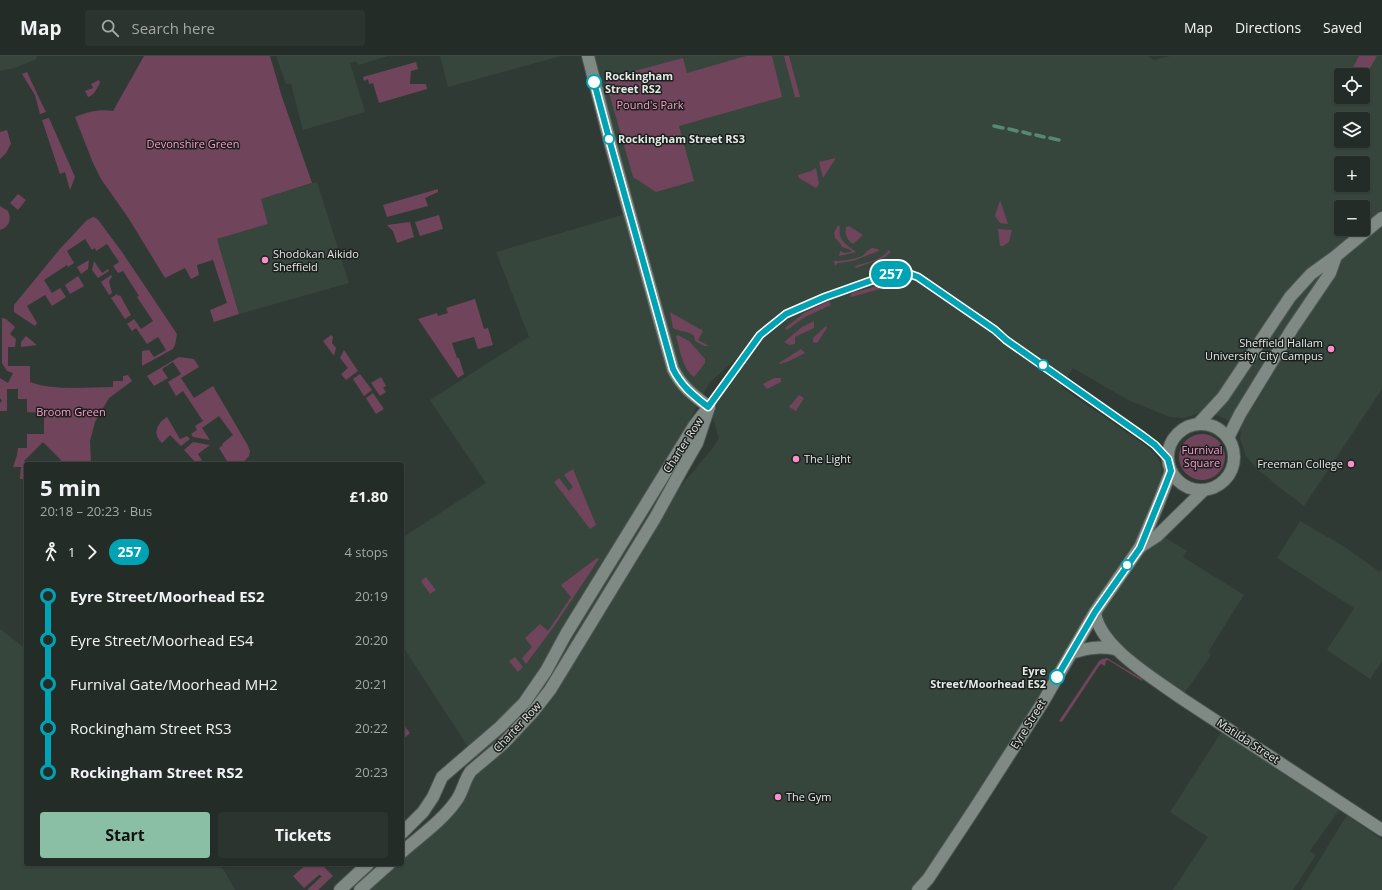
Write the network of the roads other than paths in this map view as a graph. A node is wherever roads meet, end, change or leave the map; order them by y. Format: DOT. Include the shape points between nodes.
graph roads {
  1 [pos="588,56"];
  2 [pos="1382,218"];
  3 [pos="1336,256"];
  4 [pos="708,407"];
  5 [pos="1199,423"];
  6 [pos="1228,438"];
  7 [pos="1171,471"];
  8 [pos="1204,490"];
  9 [pos="1140,548"];
  10 [pos="1095,612"];
  11 [pos="1116,649"];
  12 [pos="1071,653"];
  13 [pos="1382,830"];
  14 [pos="404,831"];
  15 [pos="404,850"];
  16 [pos="366,866"];
  17 [pos="387,866"];
  18 [pos="926,885"];
  19 [pos="340,890"];
  20 [pos="360,890"];
  21 [pos="918,890"];
  1 -- 4 [label="street" via="673,369 681,384"];
  2 -- 3 [label="street"];
  3 -- 5 [label="street" via="1311,274 1290,297 1223,397"];
  3 -- 6 [label="street" via="1330,274 1292,328"];
  4 -- 14 [label="street, Charter Row" via="524,703 495,732 442,777 423,812"];
  4 -- 15 [label="street, Charter Row" via="697,443 686,463 550,690 503,744 471,771 460,795 448,811"];
  5 -- 6 [label="street" via="1213,426"];
  5 -- 7 [label="street" via="1184,427 1176,436 1169,449"];
  6 -- 8 [label="street" via="1234,460 1230,474 1215,488"];
  7 -- 8 [label="street" via="1176,479 1187,487"];
  7 -- 9 [label="street, Eyre Street"];
  8 -- 9 [label="street, Eyre Street" via="1157,536"];
  9 -- 10 [label="street, Eyre Street"];
  10 -- 11 [label="street, Matilda Street" via="1102,633"];
  10 -- 12 [label="street, Eyre Street"];
  11 -- 12 [label="street" via="1093,647"];
  11 -- 13 [label="street, Matilda Street" via="1181,698"];
  12 -- 18 [label="street, Eyre Street" via="1028,726"];
  16 -- 19 [label="street"];
  17 -- 20 [label="street"];
  18 -- 21 [label="street, Eyre Street"];
}
